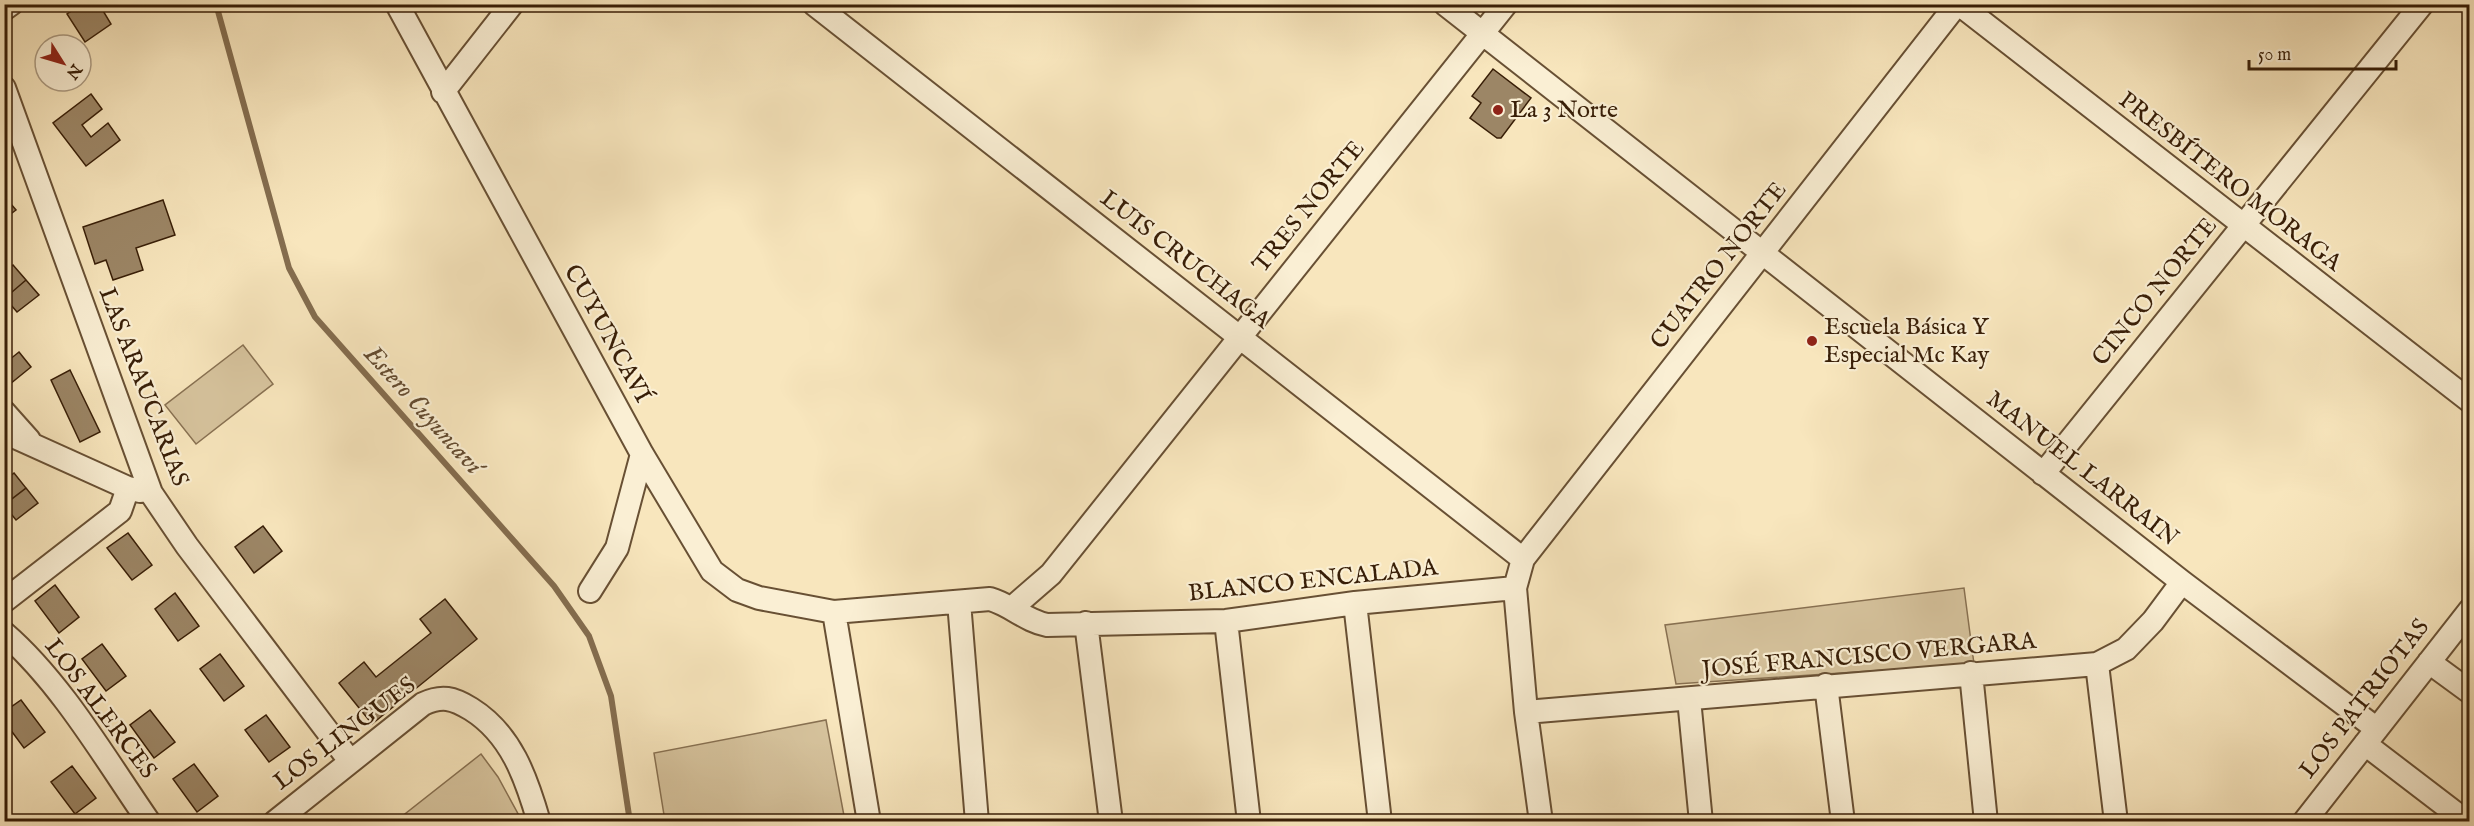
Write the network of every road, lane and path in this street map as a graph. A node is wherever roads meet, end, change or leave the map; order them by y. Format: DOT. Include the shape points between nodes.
graph roads {
  1 [pos="11,4"];
  2 [pos="397,4"];
  3 [pos="512,4"];
  4 [pos="814,4"];
  5 [pos="1445,4"];
  6 [pos="1506,4"];
  7 [pos="1958,4"];
  8 [pos="2422,4"];
  9 [pos="4,9"];
  10 [pos="1482,34"];
  11 [pos="4,88"];
  12 [pos="443,92"];
  13 [pos="2243,226"];
  14 [pos="1762,255"];
  15 [pos="1240,337"];
  16 [pos="2469,402"];
  17 [pos="4,412"];
  18 [pos="4,432"];
  19 [pos="32,443"];
  20 [pos="642,454"];
  21 [pos="2043,474"];
  22 [pos="128,488"];
  23 [pos="151,494"];
  24 [pos="1523,559"];
  25 [pos="2182,582"];
  26 [pos="1515,588"];
  27 [pos="590,591"];
  28 [pos="4,602"];
  29 [pos="959,602"];
  30 [pos="1355,603"];
  31 [pos="1013,607"];
  32 [pos="2469,610"];
  33 [pos="834,612"];
  34 [pos="1226,621"];
  35 [pos="1086,623"];
  36 [pos="4,633"];
  37 [pos="2429,662"];
  38 [pos="2097,664"];
  39 [pos="1971,673"];
  40 [pos="1826,685"];
  41 [pos="2469,692"];
  42 [pos="1689,699"];
  43 [pos="1526,712"];
  44 [pos="2371,736"];
  45 [pos="350,761"];
  46 [pos="149,822"];
  47 [pos="276,822"];
  48 [pos="539,822"];
  49 [pos="869,822"];
  50 [pos="977,822"];
  51 [pos="1111,822"];
  52 [pos="1249,822"];
  53 [pos="1380,822"];
  54 [pos="1541,822"];
  55 [pos="1701,822"];
  56 [pos="1843,822"];
  57 [pos="1986,822"];
  58 [pos="2116,822"];
  59 [pos="2304,822"];
  60 [pos="2467,822"];
  1 -- 9 [label="street"];
  2 -- 12 [label="street, CUYUNCAVÍ"];
  3 -- 12 [label="street"];
  4 -- 15 [label="street, LUIS CRUCHAGA"];
  5 -- 10 [label="street, MANUEL LARRAIN"];
  6 -- 10 [label="street, TRES NORTE"];
  7 -- 13 [label="street, PRESBÍTERO MORAGA"];
  7 -- 14 [label="street, CUATRO NORTE"];
  8 -- 13 [label="street, CINCO NORTE"];
  10 -- 14 [label="street, MANUEL LARRAIN"];
  10 -- 15 [label="street, TRES NORTE"];
  11 -- 23 [label="street, LAS ARAUCARIAS"];
  12 -- 20 [label="street, CUYUNCAVÍ"];
  13 -- 16 [label="street, PRESBÍTERO MORAGA"];
  13 -- 21 [label="street, CINCO NORTE"];
  14 -- 21 [label="street, MANUEL LARRAIN"];
  14 -- 24 [label="street, CUATRO NORTE"];
  15 -- 24 [label="street, LUIS CRUCHAGA"];
  15 -- 31 [label="street, TRES NORTE" via="1051,574"];
  17 -- 19 [label="street"];
  18 -- 19 [label="street"];
  19 -- 22 [label="street"];
  20 -- 27 [label="street" via="617,548"];
  20 -- 33 [label="street, CUYUNCAVÍ" via="712,571 723,581 759,598"];
  21 -- 25 [label="street, MANUEL LARRAIN"];
  22 -- 23 [label="street"];
  22 -- 28 [label="street" via="120,511"];
  23 -- 45 [label="street, LAS ARAUCARIAS"];
  24 -- 26 [label="street"];
  25 -- 38 [label="street, JOSÉ FRANCISCO VERGARA" via="2126,649"];
  25 -- 44 [label="street, MANUEL LARRAIN"];
  26 -- 30 [label="street, BLANCO ENCALADA"];
  26 -- 43 [label="street"];
  29 -- 31 [label="street, CUYUNCAVÍ" via="990,599"];
  29 -- 33 [label="street, CUYUNCAVÍ"];
  29 -- 50 [label="street"];
  30 -- 34 [label="street, BLANCO ENCALADA"];
  30 -- 53 [label="street"];
  31 -- 35 [label="street, BLANCO ENCALADA" via="1047,626"];
  32 -- 37 [label="street, LOS PATRIOTAS"];
  33 -- 49 [label="street"];
  34 -- 35 [label="street, BLANCO ENCALADA"];
  34 -- 52 [label="street"];
  35 -- 51 [label="street"];
  36 -- 46 [label="street, LOS ALERCES" via="55,688"];
  37 -- 41 [label="street"];
  37 -- 44 [label="street, LOS PATRIOTAS"];
  38 -- 39 [label="street, JOSÉ FRANCISCO VERGARA"];
  38 -- 58 [label="street"];
  39 -- 40 [label="street, JOSÉ FRANCISCO VERGARA"];
  39 -- 57 [label="street"];
  40 -- 42 [label="street, JOSÉ FRANCISCO VERGARA"];
  40 -- 56 [label="street"];
  42 -- 43 [label="street, JOSÉ FRANCISCO VERGARA"];
  42 -- 55 [label="street"];
  43 -- 54 [label="street"];
  44 -- 59 [label="street, LOS PATRIOTAS"];
  44 -- 60 [label="street, MANUEL LARRAIN"];
  45 -- 47 [label="street, LOS LINGUES"];
  45 -- 48 [label="street, LOS LINGUES" via="423,704 437,697 450,698 484,717 508,743 528,783"];
}
